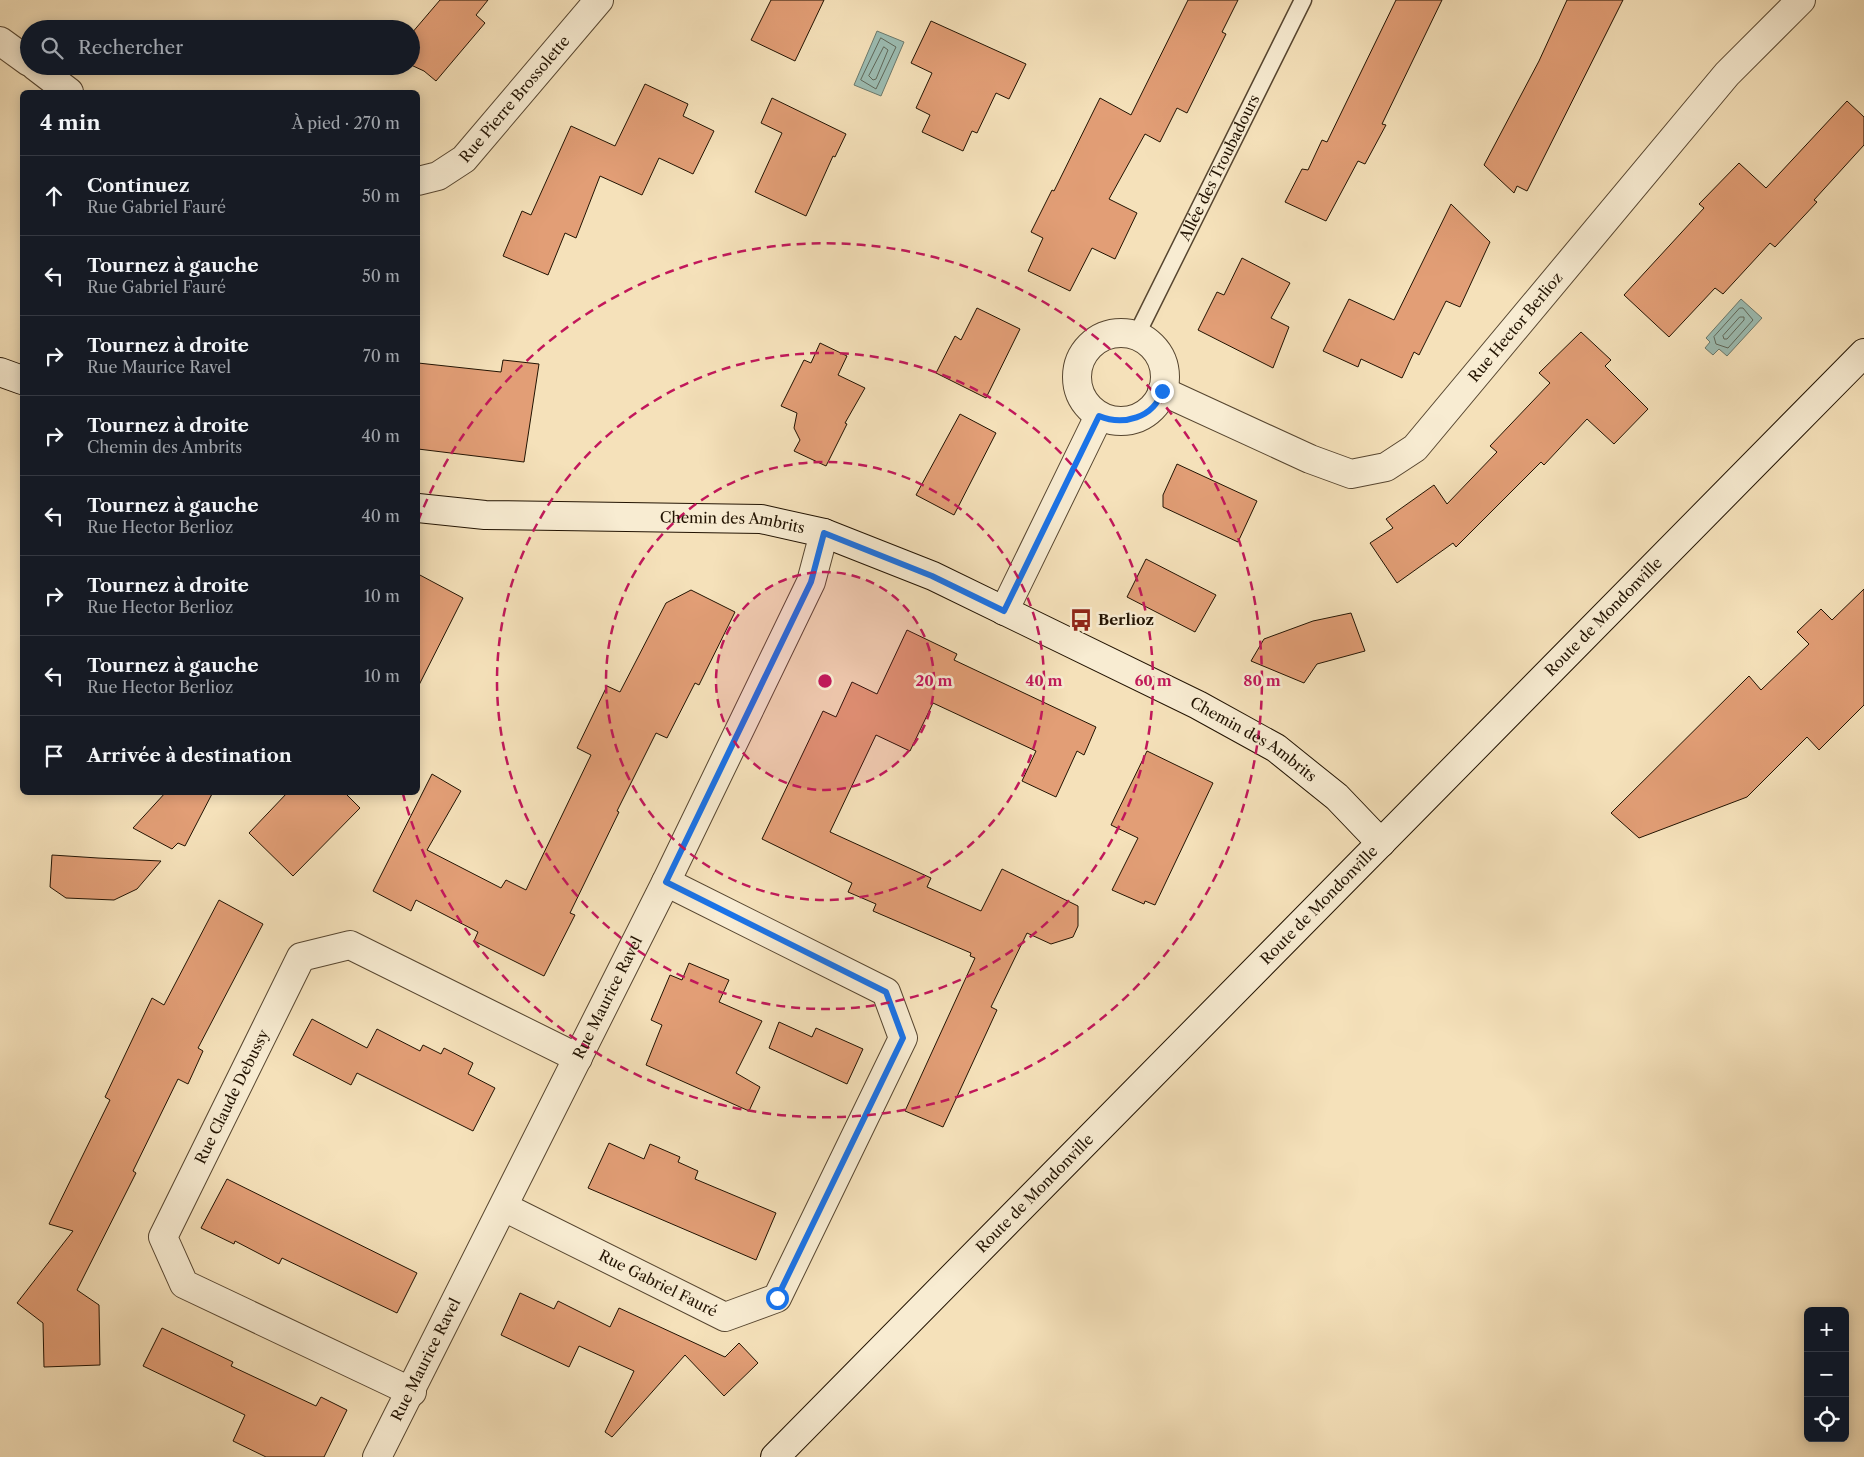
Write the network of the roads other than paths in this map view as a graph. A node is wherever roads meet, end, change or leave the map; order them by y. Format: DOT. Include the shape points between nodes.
graph roads {
  1 [pos="599,0"];
  2 [pos="1303,0"];
  3 [pos="1801,0"];
  4 [pos="0,41"];
  5 [pos="20,55"];
  6 [pos="47,75"];
  7 [pos="67,90"];
  8 [pos="420,180"];
  9 [pos="1136,336"];
  10 [pos="1864,353"];
  11 [pos="0,372"];
  12 [pos="20,379"];
  13 [pos="1162,391"];
  14 [pos="1099,416"];
  15 [pos="420,508"];
  16 [pos="824,533"];
  17 [pos="1004,611"];
  18 [pos="1381,843"];
  19 [pos="666,882"];
  20 [pos="578,1058"];
  21 [pos="504,1207"];
  22 [pos="412,1392"];
  23 [pos="377,1457"];
  24 [pos="775,1457"];
  1 -- 8 [label="street, Rue Pierre Brossolette" via="464,160 438,176"];
  2 -- 9 [label="lane, Allée des Troubadours"];
  3 -- 13 [label="street, Rue Hector Berlioz" via="1727,74 1415,448 1386,467 1351,474"];
  4 -- 5 [label="street"];
  6 -- 7 [label="street"];
  9 -- 13 [label="street" via="1158,352 1164,367"];
  9 -- 14 [label="street" via="1118,332 1103,336 1090,344 1081,357 1076,372 1077,387 1083,401"];
  10 -- 18 [label="street, Route de Mondonville"];
  11 -- 12 [label="street"];
  13 -- 14 [label="street" via="1151,409 1138,418 1123,421"];
  14 -- 17 [label="street"];
  15 -- 16 [label="street, Chemin des Ambrits" via="485,514 761,519"];
  16 -- 17 [label="street, Chemin des Ambrits" via="924,573"];
  16 -- 19 [label="street, Rue Maurice Ravel" via="811,582"];
  17 -- 18 [label="street, Chemin des Ambrits" via="1198,705 1276,748 1337,797"];
  18 -- 24 [label="street, Route de Mondonville"];
  19 -- 20 [label="street, Rue Maurice Ravel"];
  19 -- 21 [label="street, Rue Gabriel Fauré" via="886,992 903,1038 777,1298 725,1317"];
  20 -- 21 [label="street, Rue Maurice Ravel"];
  20 -- 22 [label="street, Rue Claude Debussy" via="350,945 301,957 163,1236 184,1284"];
  21 -- 22 [label="street, Rue Maurice Ravel"];
  22 -- 23 [label="street, Rue Maurice Ravel"];
}
